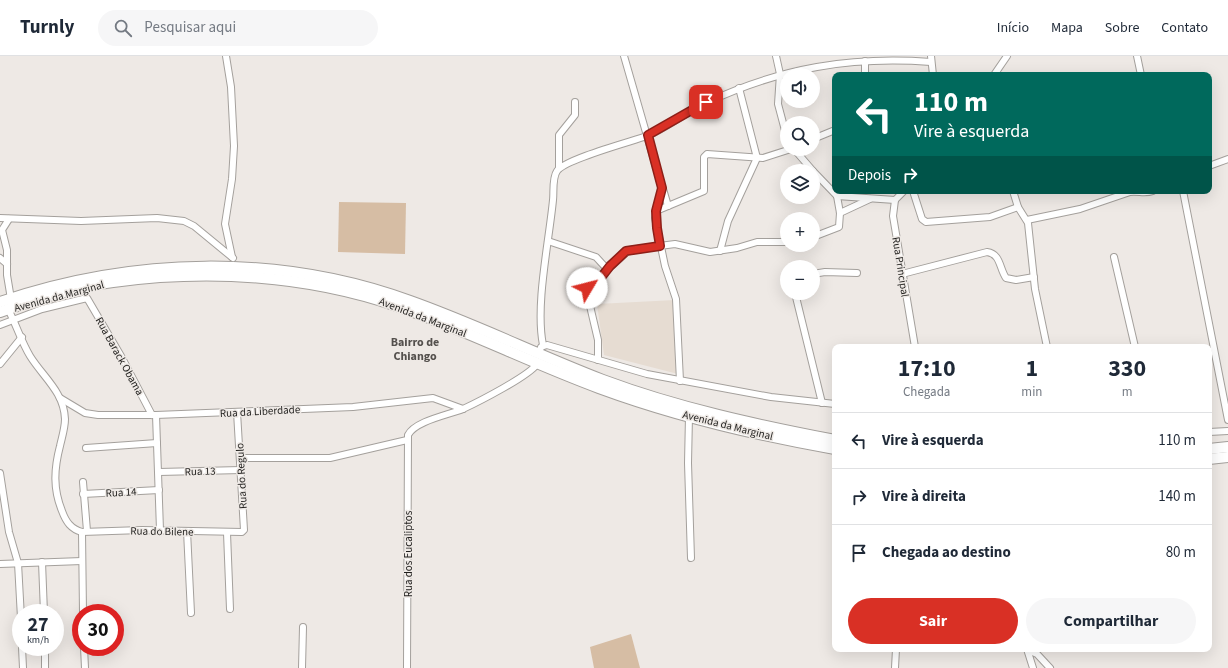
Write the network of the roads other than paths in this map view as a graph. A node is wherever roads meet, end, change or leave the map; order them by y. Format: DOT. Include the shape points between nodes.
graph roads {
  1 [pos="226,56"];
  2 [pos="624,56"];
  3 [pos="776,56"];
  4 [pos="1007,56"];
  5 [pos="1137,56"];
  6 [pos="931,59"];
  7 [pos="865,61"];
  8 [pos="808,68"];
  9 [pos="865,72"];
  10 [pos="933,72"];
  11 [pos="996,72"];
  12 [pos="1140,72"];
  13 [pos="780,74"];
  14 [pos="739,88"];
  15 [pos="575,102"];
  16 [pos="781,116"];
  17 [pos="832,131"];
  18 [pos="648,135"];
  19 [pos="820,136"];
  20 [pos="780,152"];
  21 [pos="800,156"];
  22 [pos="756,158"];
  23 [pos="1228,159"];
  24 [pos="807,164"];
  25 [pos="1212,165"];
  26 [pos="559,168"];
  27 [pos="820,178"];
  28 [pos="662,188"];
  29 [pos="832,191"];
  30 [pos="901,194"];
  31 [pos="914,194"];
  32 [pos="1014,194"];
  33 [pos="1124,194"];
  34 [pos="1184,194"];
  35 [pos="837,196"];
  36 [pos="872,198"];
  37 [pos="894,200"];
  38 [pos="668,206"];
  39 [pos="1018,207"];
  40 [pos="656,211"];
  41 [pos="840,213"];
  42 [pos="0,218"];
  43 [pos="9,219"];
  44 [pos="1027,220"];
  45 [pos="820,235"];
  46 [pos="548,241"];
  47 [pos="780,242"];
  48 [pos="660,246"];
  49 [pos="720,251"];
  50 [pos="1114,257"];
  51 [pos="0,258"];
  52 [pos="234,262"];
  53 [pos="6,264"];
  54 [pos="607,269"];
  55 [pos="820,273"];
  56 [pos="857,273"];
  57 [pos="902,274"];
  58 [pos="1034,277"];
  59 [pos="11,298"];
  60 [pos="797,300"];
  61 [pos="0,302"];
  62 [pos="4,311"];
  63 [pos="13,319"];
  64 [pos="0,325"];
  65 [pos="22,337"];
  66 [pos="914,344"];
  67 [pos="1046,344"];
  68 [pos="1134,344"];
  69 [pos="543,345"];
  70 [pos="538,359"];
  71 [pos="598,360"];
  72 [pos="0,364"];
  73 [pos="680,381"];
  74 [pos="60,398"];
  75 [pos="822,403"];
  76 [pos="832,404"];
  77 [pos="463,409"];
  78 [pos="237,412"];
  79 [pos="154,415"];
  80 [pos="689,416"];
  81 [pos="1228,420"];
  82 [pos="1225,431"];
  83 [pos="1212,432"];
  84 [pos="832,439"];
  85 [pos="407,440"];
  86 [pos="157,443"];
  87 [pos="1228,447"];
  88 [pos="86,448"];
  89 [pos="832,448"];
  90 [pos="1212,450"];
  91 [pos="1228,457"];
  92 [pos="240,458"];
  93 [pos="1212,459"];
  94 [pos="241,470"];
  95 [pos="159,472"];
  96 [pos="0,473"];
  97 [pos="83,482"];
  98 [pos="160,490"];
  99 [pos="83,494"];
  100 [pos="160,530"];
  101 [pos="188,531"];
  102 [pos="84,532"];
  103 [pos="242,532"];
  104 [pos="227,533"];
  105 [pos="691,558"];
  106 [pos="82,561"];
  107 [pos="42,562"];
  108 [pos="18,563"];
  109 [pos="0,564"];
  110 [pos="20,604"];
  111 [pos="44,604"];
  112 [pos="83,604"];
  113 [pos="230,609"];
  114 [pos="191,613"];
  115 [pos="303,627"];
  116 [pos="896,652"];
  117 [pos="1028,652"];
  118 [pos="1032,652"];
  119 [pos="22,656"];
  120 [pos="45,656"];
  121 [pos="84,656"];
  122 [pos="23,668"];
  123 [pos="45,668"];
  124 [pos="85,668"];
  125 [pos="302,668"];
  126 [pos="407,668"];
  127 [pos="895,668"];
  128 [pos="1033,668"];
  129 [pos="1050,668"];
  1 -- 52 [label="street" via="231,87 234,146 225,224"];
  2 -- 18 [label="street"];
  3 -- 13 [label="street"];
  4 -- 11 [label="street"];
  5 -- 12 [label="street"];
  6 -- 7 [label="street"];
  6 -- 10 [label="street"];
  7 -- 8 [label="street"];
  7 -- 9 [label="street"];
  13 -- 14 [label="street"];
  13 -- 16 [label="street" via="778,104"];
  14 -- 18 [label="street" via="706,102"];
  14 -- 22 [label="street"];
  15 -- 26 [label="street" via="575,115 559,134"];
  17 -- 19 [label="street"];
  18 -- 26 [label="street"];
  18 -- 28 [label="street"];
  20 -- 22 [label="street"];
  21 -- 24 [label="street"];
  22 -- 38 [label="street" via="707,154 704,157 704,191"];
  22 -- 49 [label="street" via="728,221"];
  23 -- 25 [label="street"];
  26 -- 46 [label="street" via="555,175"];
  27 -- 29 [label="street"];
  28 -- 38 [label="street"];
  28 -- 40 [label="street"];
  30 -- 37 [label="street"];
  31 -- 39 [label="street" via="922,219 926,222 990,217"];
  32 -- 39 [label="street"];
  33 -- 44 [label="street" via="1080,209"];
  34 -- 81 [label="street"];
  35 -- 36 [label="street"];
  35 -- 41 [label="street"];
  36 -- 37 [label="street"];
  36 -- 41 [label="street"];
  37 -- 57 [label="street, Rua Principal" via="892,216"];
  38 -- 40 [label="street"];
  39 -- 44 [label="street"];
  40 -- 48 [label="street"];
  41 -- 45 [label="street" via="840,224 837,229"];
  42 -- 43 [label="street"];
  43 -- 52 [label="street" via="81,221 157,218 184,221 194,226"];
  43 -- 53 [label="street" via="2,230 7,250"];
  44 -- 58 [label="street"];
  46 -- 54 [label="street" via="596,257"];
  46 -- 69 [label="street" via="540,326"];
  47 -- 49 [label="street" via="757,242"];
  48 -- 49 [label="street" via="674,244 710,252"];
  48 -- 54 [label="street" via="629,250"];
  48 -- 73 [label="street" via="676,299"];
  50 -- 68 [label="street"];
  51 -- 53 [label="street"];
  52 -- 59 [label="main road, Avenida da Marginal" via="119,272"];
  52 -- 70 [label="main road, Avenida da Marginal" via="346,282 409,300"];
  53 -- 59 [label="street"];
  54 -- 71 [label="street" via="586,289 598,340"];
  55 -- 56 [label="street"];
  57 -- 58 [label="street" via="987,252 998,258 1006,278 1016,280"];
  57 -- 66 [label="street, Rua Principal"];
  58 -- 67 [label="street"];
  59 -- 61 [label="main road, Avenida da Marginal"];
  60 -- 75 [label="street"];
  62 -- 63 [label="street"];
  62 -- 70 [label="main road, Avenida da Marginal" via="68,291 112,282 177,276 266,278 334,288 372,298"];
  63 -- 64 [label="street"];
  63 -- 65 [label="street"];
  63 -- 79 [label="street, Rua Barack Obama" via="86,298"];
  65 -- 72 [label="street"];
  65 -- 74 [label="street" via="30,356 54,386"];
  69 -- 70 [label="street"];
  69 -- 71 [label="street"];
  70 -- 77 [label="street" via="527,374"];
  70 -- 80 [label="main road, Avenida da Marginal" via="602,389"];
  70 -- 84 [label="main road, Avenida da Marginal" via="709,412"];
  71 -- 73 [label="street"];
  73 -- 75 [label="street"];
  74 -- 79 [label="street, Rua da Liberdade" via="90,414"];
  74 -- 102 [label="street" via="65,421 55,474 56,494 68,524 75,530"];
  75 -- 76 [label="street"];
  77 -- 78 [label="street, Rua da Liberdade" via="434,398 353,407"];
  77 -- 85 [label="street" via="410,429"];
  78 -- 79 [label="street, Rua da Liberdade"];
  78 -- 92 [label="street, Rua do Regulo"];
  79 -- 86 [label="street, Rua Barack Obama"];
  80 -- 89 [label="main road, Avenida da Marginal"];
  80 -- 105 [label="street"];
  81 -- 82 [label="street"];
  82 -- 83 [label="street"];
  85 -- 92 [label="street" via="330,458"];
  85 -- 126 [label="street, Rua dos Eucaliptos"];
  86 -- 88 [label="street"];
  86 -- 95 [label="street, Rua Barack Obama"];
  87 -- 90 [label="main road"];
  91 -- 93 [label="main road"];
  92 -- 94 [label="street, Rua do Regulo"];
  94 -- 95 [label="street, Rua 13"];
  94 -- 103 [label="street, Rua do Regulo" via="244,530"];
  95 -- 98 [label="street, Rua Barack Obama"];
  96 -- 108 [label="street" via="9,532"];
  97 -- 99 [label="street"];
  98 -- 99 [label="street, Rua 14"];
  98 -- 100 [label="street, Rua Barack Obama"];
  99 -- 102 [label="street"];
  100 -- 101 [label="street, Rua do Bilene"];
  100 -- 102 [label="street, Rua do Bilene"];
  101 -- 104 [label="street, Rua do Bilene"];
  101 -- 114 [label="street"];
  102 -- 106 [label="street"];
  103 -- 104 [label="street, Rua do Bilene"];
  104 -- 113 [label="street"];
  106 -- 107 [label="street"];
  106 -- 112 [label="street"];
  107 -- 108 [label="street"];
  107 -- 111 [label="street"];
  108 -- 109 [label="street"];
  108 -- 110 [label="street"];
  115 -- 125 [label="street"];
  116 -- 127 [label="street"];
  117 -- 128 [label="street"];
  118 -- 129 [label="street"];
  119 -- 122 [label="street"];
  120 -- 123 [label="street"];
  121 -- 124 [label="street"];
}
